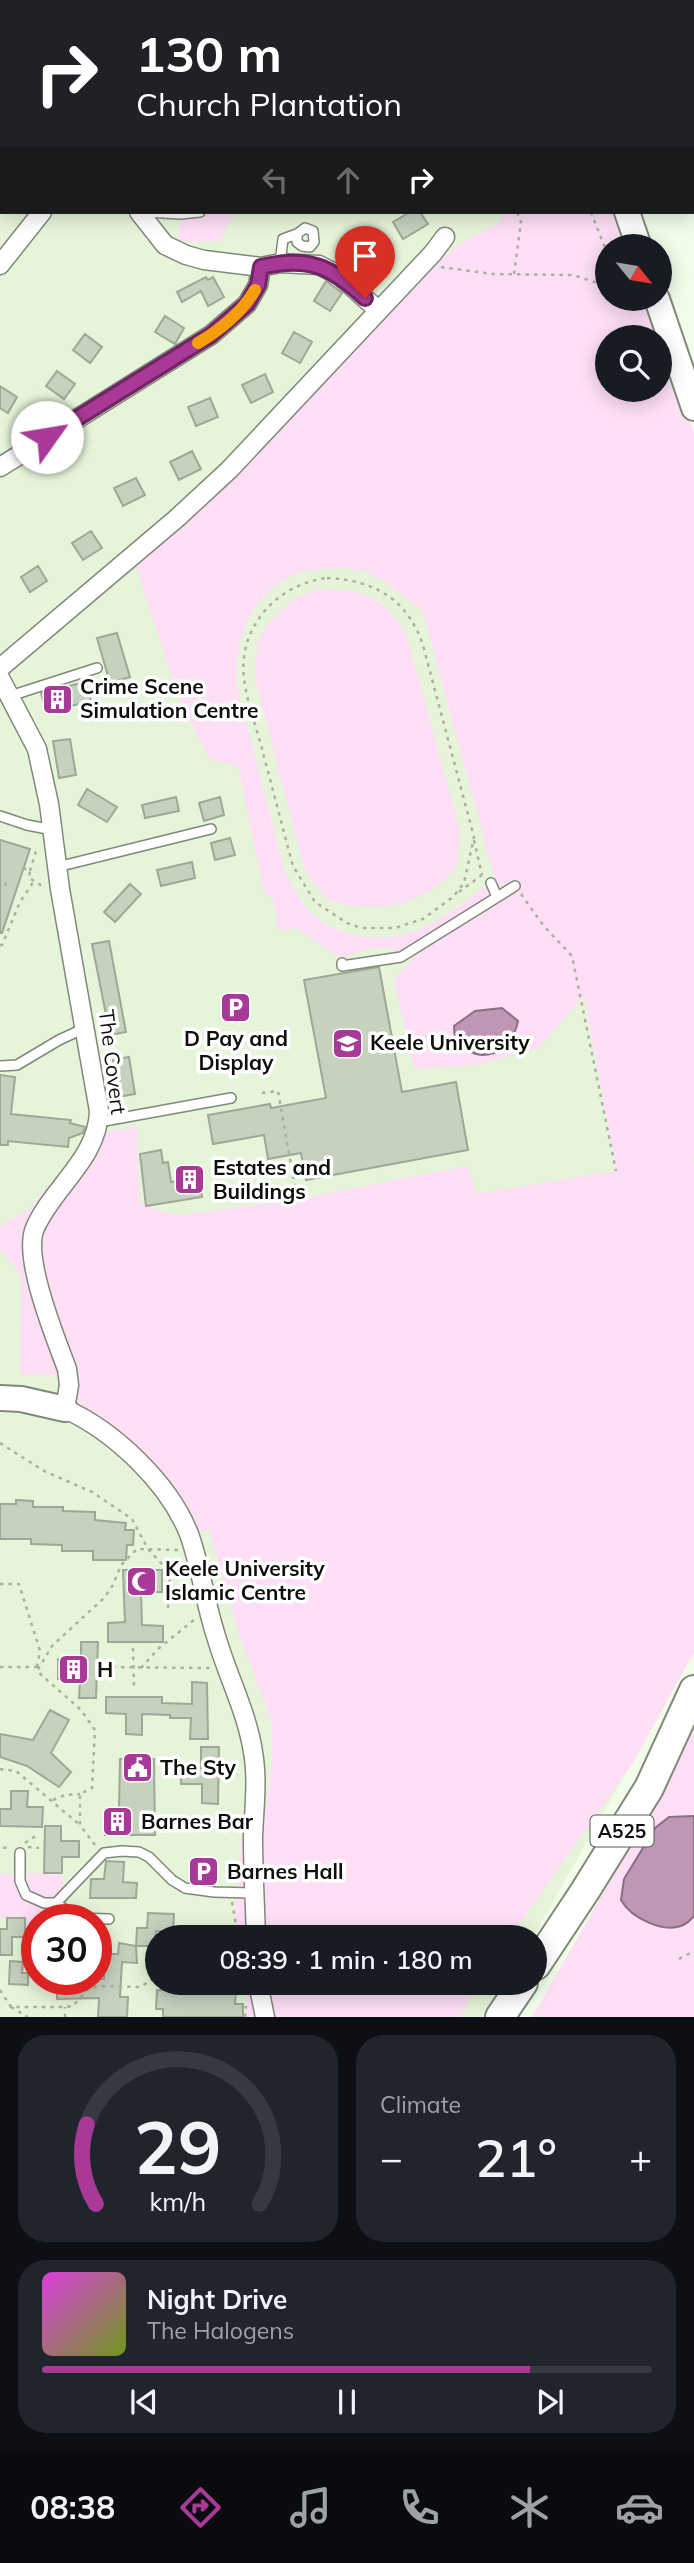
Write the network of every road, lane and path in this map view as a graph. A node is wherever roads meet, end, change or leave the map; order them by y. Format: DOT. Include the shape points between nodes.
graph roads {
  1 [pos="40,214"];
  2 [pos="143,214"];
  3 [pos="518,214"];
  4 [pos="592,214"];
  5 [pos="628,214"];
  6 [pos="297,234"];
  7 [pos="600,234"];
  8 [pos="635,234"];
  9 [pos="444,237"];
  10 [pos="280,263"];
  11 [pos="0,265"];
  12 [pos="421,265"];
  13 [pos="261,267"];
  14 [pos="514,275"];
  15 [pos="595,282"];
  16 [pos="378,310"];
  17 [pos="661,312"];
  18 [pos="694,408"];
  19 [pos="0,467"];
  20 [pos="0,668"];
  21 [pos="97,668"];
  22 [pos="0,678"];
  23 [pos="10,696"];
  24 [pos="0,816"];
  25 [pos="211,829"];
  26 [pos="46,835"];
  27 [pos="474,837"];
  28 [pos="57,867"];
  29 [pos="23,868"];
  30 [pos="30,871"];
  31 [pos="7,879"];
  32 [pos="34,881"];
  33 [pos="491,883"];
  34 [pos="5,886"];
  35 [pos="515,886"];
  36 [pos="46,890"];
  37 [pos="456,894"];
  38 [pos="497,897"];
  39 [pos="0,945"];
  40 [pos="342,962"];
  41 [pos="86,1028"];
  42 [pos="0,1066"];
  43 [pos="262,1093"];
  44 [pos="232,1098"];
  45 [pos="99,1122"];
  46 [pos="616,1171"];
  47 [pos="297,1199"];
  48 [pos="0,1398"];
  49 [pos="65,1409"];
  50 [pos="0,1443"];
  51 [pos="192,1546"];
  52 [pos="148,1549"];
  53 [pos="170,1573"];
  54 [pos="201,1575"];
  55 [pos="0,1584"];
  56 [pos="168,1608"];
  57 [pos="209,1608"];
  58 [pos="134,1648"];
  59 [pos="0,1667"];
  60 [pos="104,1667"];
  61 [pos="134,1668"];
  62 [pos="141,1668"];
  63 [pos="227,1668"];
  64 [pos="38,1669"];
  65 [pos="134,1689"];
  66 [pos="694,1690"];
  67 [pos="0,1769"];
  68 [pos="80,1794"];
  69 [pos="52,1800"];
  70 [pos="80,1825"];
  71 [pos="37,1835"];
  72 [pos="20,1850"];
  73 [pos="104,1853"];
  74 [pos="230,1892"];
  75 [pos="252,1893"];
  76 [pos="56,1903"];
  77 [pos="236,1925"];
  78 [pos="255,1925"];
  79 [pos="547,1949"];
  80 [pos="694,1951"];
  81 [pos="680,1959"];
  82 [pos="145,1983"];
  83 [pos="0,1990"];
  84 [pos="260,1995"];
  85 [pos="11,2007"];
  86 [pos="65,2007"];
  87 [pos="28,2017"];
  88 [pos="65,2017"];
  89 [pos="265,2017"];
  1 -- 11 [label="street"];
  2 -- 13 [label="street" via="165,245 186,255"];
  3 -- 14 [label="path" via="521,222"];
  4 -- 7 [label="path"];
  5 -- 8 [label="street"];
  6 -- 10 [label="lane" via="283,239"];
  9 -- 12 [label="street"];
  10 -- 13 [label="street"];
  10 -- 16 [label="street" via="328,269"];
  12 -- 14 [label="path"];
  12 -- 16 [label="street"];
  13 -- 19 [label="street" via="258,285 247,304 211,335"];
  14 -- 15 [label="path" via="573,275"];
  16 -- 20 [label="street" via="229,470"];
  17 -- 18 [label="street"];
  21 -- 23 [label="lane"];
  22 -- 23 [label="street, The Covert"];
  23 -- 26 [label="street, The Covert" via="37,749"];
  24 -- 26 [label="lane"];
  25 -- 28 [label="lane"];
  26 -- 28 [label="street, The Covert"];
  26 -- 30 [label="path"];
  27 -- 37 [label="path" via="469,869"];
  27 -- 37 [label="path" via="482,875"];
  27 -- 37 [label="path" via="414,621 385,594 364,583 336,578 310,580 272,602 248,638 244,678 293,866 305,889 315,902 347,923 378,929 423,919"];
  28 -- 41 [label="street, The Covert"];
  29 -- 30 [label="path"];
  30 -- 32 [label="path" via="29,878"];
  31 -- 34 [label="path"];
  32 -- 36 [label="path"];
  32 -- 39 [label="path"];
  33 -- 38 [label="lane"];
  35 -- 38 [label="lane"];
  35 -- 46 [label="path" via="572,956"];
  38 -- 40 [label="lane" via="401,957 342,966"];
  41 -- 42 [label="lane" via="18,1065"];
  41 -- 45 [label="street, The Covert"];
  43 -- 47 [label="path" via="278,1091"];
  44 -- 45 [label="lane"];
  45 -- 49 [label="street, The Covert" via="94,1139 34,1229 35,1272 68,1376"];
  48 -- 49 [label="street"];
  49 -- 51 [label="street" via="106,1433 150,1474 182,1520"];
  50 -- 52 [label="path" via="44,1471 108,1500 132,1519"];
  51 -- 52 [label="path"];
  51 -- 54 [label="street"];
  52 -- 53 [label="path"];
  52 -- 64 [label="path" via="137,1549 121,1565 104,1598 52,1646"];
  53 -- 54 [label="path"];
  53 -- 56 [label="path"];
  54 -- 57 [label="street"];
  55 -- 64 [label="path" via="19,1584 40,1651"];
  57 -- 62 [label="path" via="158,1648"];
  57 -- 63 [label="street"];
  58 -- 61 [label="path"];
  59 -- 64 [label="path"];
  60 -- 61 [label="path"];
  61 -- 62 [label="path"];
  61 -- 65 [label="path"];
  62 -- 63 [label="path"];
  63 -- 75 [label="street" via="254,1753"];
  64 -- 68 [label="path" via="95,1730 92,1788"];
  66 -- 79 [label="main road, A525" via="649,1788"];
  67 -- 69 [label="path" via="16,1771"];
  68 -- 69 [label="path"];
  68 -- 70 [label="path"];
  69 -- 70 [label="path"];
  70 -- 73 [label="path"];
  71 -- 72 [label="path"];
  72 -- 76 [label="lane" via="20,1881 26,1895"];
  73 -- 74 [label="lane" via="139,1853 185,1888"];
  73 -- 76 [label="lane"];
  74 -- 75 [label="lane"];
  74 -- 77 [label="path"];
  75 -- 78 [label="street"];
  80 -- 81 [label="path"];
  82 -- 86 [label="path" via="88,1989 73,2006"];
  83 -- 85 [label="path"];
  84 -- 89 [label="street"];
  85 -- 86 [label="path"];
  85 -- 87 [label="path"];
  86 -- 88 [label="path"];
}
